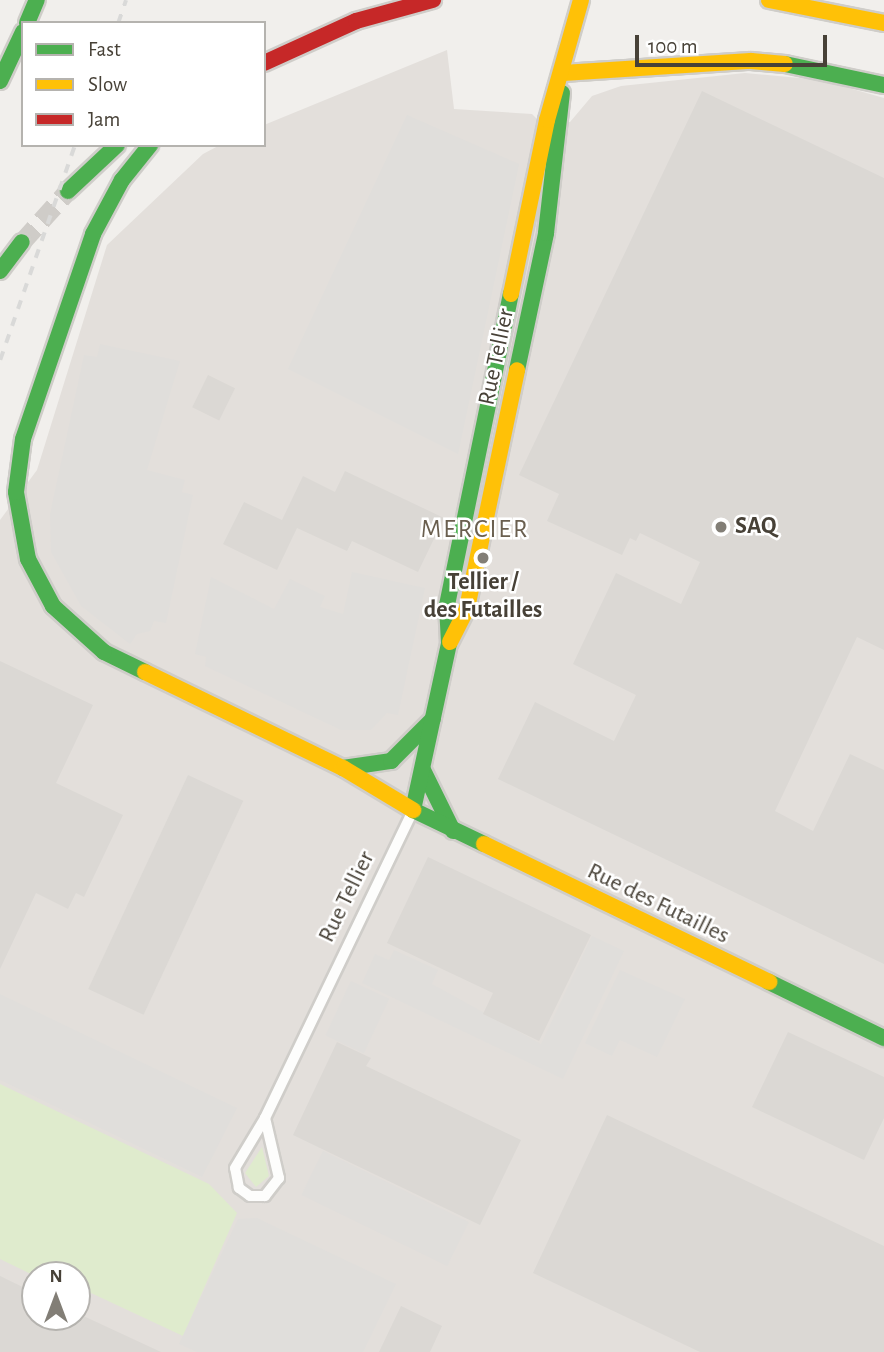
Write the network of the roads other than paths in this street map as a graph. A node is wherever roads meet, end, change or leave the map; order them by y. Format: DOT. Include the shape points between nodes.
graph roads {
  1 [pos="37,0"];
  2 [pos="415,0"];
  3 [pos="433,0"];
  4 [pos="581,0"];
  5 [pos="769,0"];
  6 [pos="28,21"];
  7 [pos="884,23"];
  8 [pos="21,36"];
  9 [pos="266,50"];
  10 [pos="266,62"];
  11 [pos="563,73"];
  12 [pos="0,81"];
  13 [pos="884,85"];
  14 [pos="115,147"];
  15 [pos="148,147"];
  16 [pos="68,191"];
  17 [pos="22,242"];
  18 [pos="0,271"];
  19 [pos="433,719"];
  20 [pos="343,768"];
  21 [pos="423,770"];
  22 [pos="413,810"];
  23 [pos="453,831"];
  24 [pos="884,1038"];
  25 [pos="265,1118"];
  1 -- 6 [label="main road"];
  2 -- 9 [label="main road" via="340,20"];
  3 -- 10 [label="main road" via="346,25"];
  4 -- 11 [label="main road, Rue Tellier"];
  5 -- 7 [label="main road"];
  8 -- 12 [label="main road"];
  11 -- 13 [label="main road" via="751,61 814,66"];
  11 -- 19 [label="main road, Rue Tellier" via="547,120 447,605 449,643"];
  14 -- 16 [label="main road"];
  15 -- 20 [label="main road, Rue des Futailles" via="122,180 93,234 23,439 16,492 28,559 53,606 104,652"];
  17 -- 18 [label="main road"];
  19 -- 20 [label="main road" via="391,761"];
  19 -- 21 [label="main road, Rue Tellier"];
  20 -- 22 [label="main road, Rue des Futailles"];
  21 -- 22 [label="main road, Rue Tellier"];
  21 -- 23 [label="main road"];
  22 -- 23 [label="main road, Rue des Futailles"];
  22 -- 25 [label="street, Rue Tellier"];
  23 -- 24 [label="main road, Rue des Futailles"];
  25 -- 25 [label="street, Rue Tellier" via="235,1168 239,1188 250,1196 265,1196 279,1178"];
}
